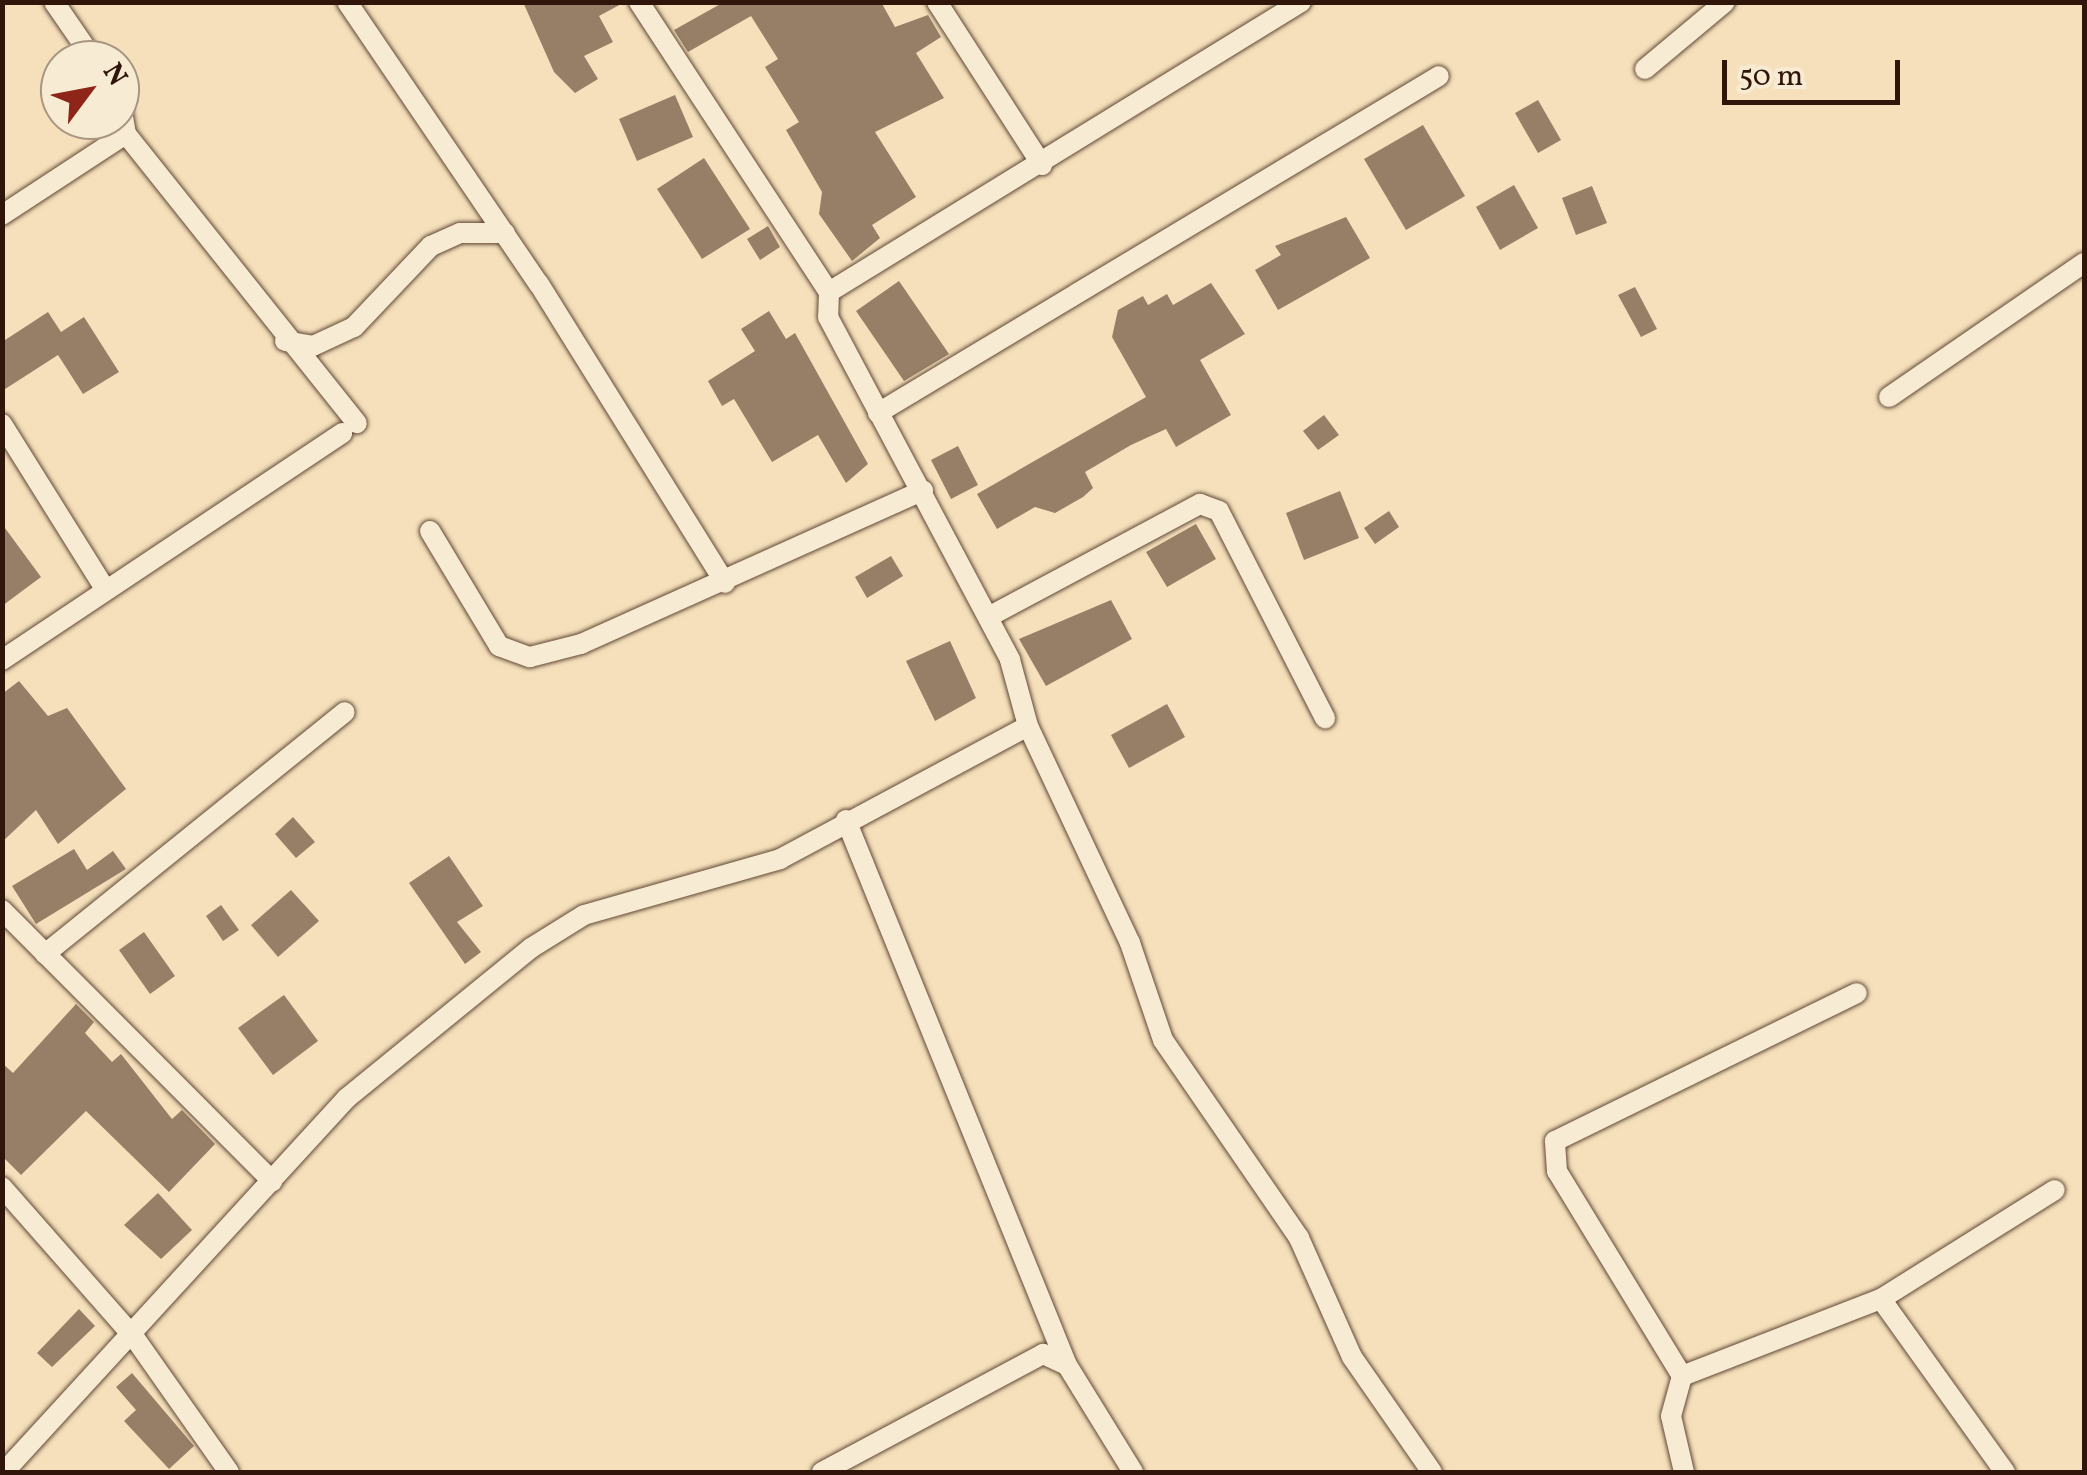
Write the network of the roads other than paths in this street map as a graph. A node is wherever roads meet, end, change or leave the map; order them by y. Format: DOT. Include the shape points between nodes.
graph roads {
  1 [pos="54,2"];
  2 [pos="347,2"];
  3 [pos="639,2"];
  4 [pos="937,2"];
  5 [pos="1301,2"];
  6 [pos="1725,2"];
  7 [pos="80,40"];
  8 [pos="1645,69"];
  9 [pos="1438,76"];
  10 [pos="117,140"];
  11 [pos="131,140"];
  12 [pos="1042,164"];
  13 [pos="2,215"];
  14 [pos="506,233"];
  15 [pos="2084,263"];
  16 [pos="829,292"];
  17 [pos="285,342"];
  18 [pos="1890,397"];
  19 [pos="878,413"];
  20 [pos="2,424"];
  21 [pos="923,490"];
  22 [pos="430,531"];
  23 [pos="725,583"];
  24 [pos="104,587"];
  25 [pos="990,616"];
  26 [pos="2,660"];
  27 [pos="345,712"];
  28 [pos="1324,718"];
  29 [pos="1028,726"];
  30 [pos="846,820"];
  31 [pos="2,910"];
  32 [pos="45,954"];
  33 [pos="1857,993"];
  34 [pos="272,1181"];
  35 [pos="2,1187"];
  36 [pos="2055,1190"];
  37 [pos="1881,1299"];
  38 [pos="134,1336"];
  39 [pos="1066,1364"];
  40 [pos="1682,1376"];
  41 [pos="4,1472"];
  42 [pos="229,1472"];
  43 [pos="822,1472"];
  44 [pos="1133,1472"];
  45 [pos="1432,1472"];
  46 [pos="1684,1472"];
  47 [pos="1696,1472"];
  48 [pos="1705,1472"];
  49 [pos="2005,1472"];
  1 -- 7 [label="street"];
  2 -- 14 [label="street"];
  3 -- 16 [label="street"];
  4 -- 12 [label="street"];
  5 -- 12 [label="street"];
  6 -- 8 [label="street"];
  9 -- 19 [label="street"];
  10 -- 13 [label="street"];
  11 -- 17 [label="street"];
  12 -- 16 [label="street"];
  14 -- 17 [label="street" via="460,233 431,246 354,327 314,346"];
  14 -- 23 [label="street"];
  15 -- 18 [label="street"];
  16 -- 19 [label="street" via="828,318"];
  17 -- 24 [label="street" via="349,428"];
  19 -- 21 [label="street"];
  20 -- 24 [label="street"];
  21 -- 23 [label="street"];
  21 -- 25 [label="street"];
  22 -- 23 [label="street" via="498,646 530,657"];
  24 -- 26 [label="street"];
  25 -- 28 [label="street" via="1200,504 1219,511"];
  25 -- 29 [label="street"];
  27 -- 32 [label="street"];
  29 -- 30 [label="street"];
  29 -- 45 [label="street" via="1130,942 1163,1040 1299,1238 1352,1357"];
  30 -- 34 [label="street" via="780,858 558,929 347,1098"];
  30 -- 39 [label="street"];
  31 -- 32 [label="street"];
  32 -- 34 [label="street"];
  33 -- 40 [label="street" via="1555,1142 1557,1171"];
  34 -- 38 [label="street"];
  35 -- 38 [label="street"];
  36 -- 37 [label="street"];
  37 -- 40 [label="street"];
  37 -- 49 [label="street"];
  38 -- 41 [label="street"];
  38 -- 42 [label="street"];
  39 -- 43 [label="street" via="1043,1354"];
  39 -- 44 [label="street"];
  40 -- 46 [label="street" via="1671,1416"];
  47 -- 48 [label="street"];
}
